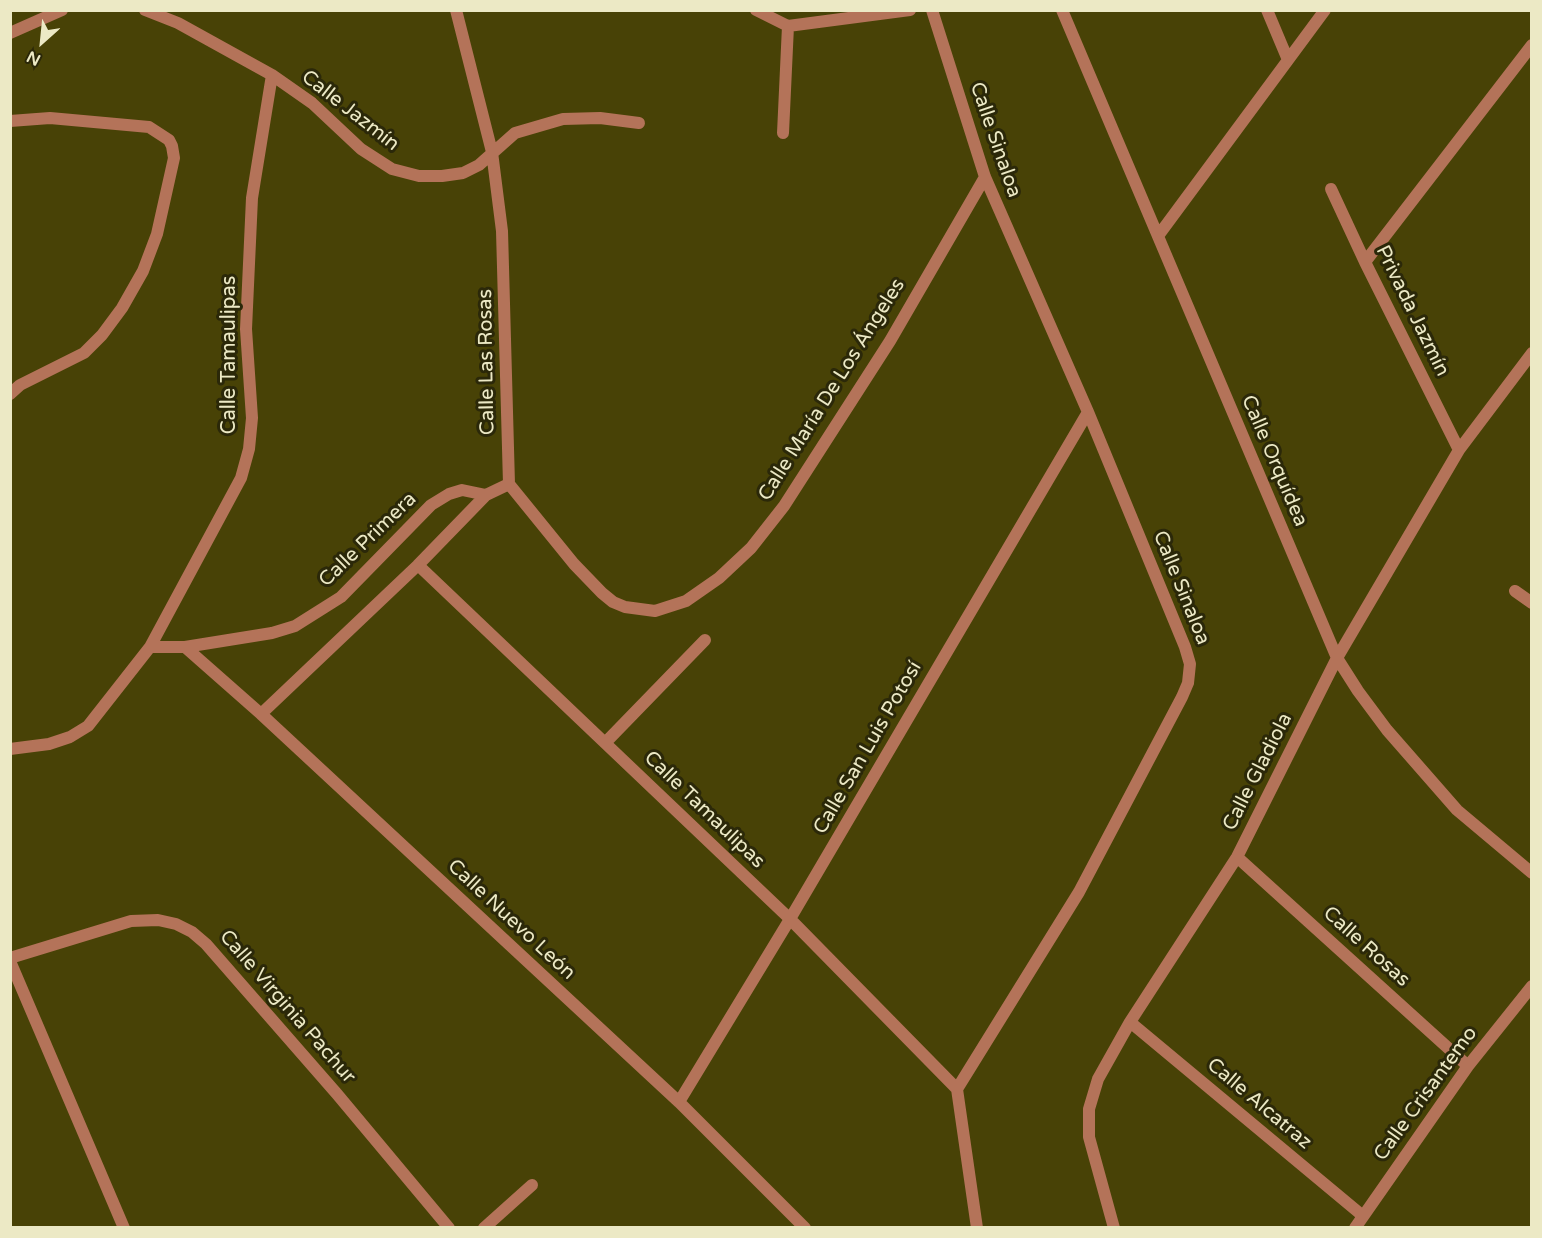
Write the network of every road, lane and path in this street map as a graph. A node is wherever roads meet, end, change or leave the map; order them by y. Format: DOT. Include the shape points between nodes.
graph roads {
  1 [pos="62,10"];
  2 [pos="145,10"];
  3 [pos="456,10"];
  4 [pos="756,10"];
  5 [pos="910,10"];
  6 [pos="932,10"];
  7 [pos="1062,10"];
  8 [pos="1267,10"];
  9 [pos="1325,10"];
  10 [pos="788,26"];
  11 [pos="10,33"];
  12 [pos="1532,45"];
  13 [pos="1288,60"];
  14 [pos="272,75"];
  15 [pos="10,121"];
  16 [pos="639,123"];
  17 [pos="783,133"];
  18 [pos="492,152"];
  19 [pos="985,177"];
  20 [pos="1331,189"];
  21 [pos="1158,236"];
  22 [pos="1365,262"];
  23 [pos="1532,353"];
  24 [pos="10,394"];
  25 [pos="1088,412"];
  26 [pos="1459,450"];
  27 [pos="509,484"];
  28 [pos="486,495"];
  29 [pos="418,565"];
  30 [pos="1515,591"];
  31 [pos="1532,603"];
  32 [pos="705,640"];
  33 [pos="150,647"];
  34 [pos="185,647"];
  35 [pos="1337,658"];
  36 [pos="261,714"];
  37 [pos="604,743"];
  38 [pos="10,749"];
  39 [pos="1237,857"];
  40 [pos="1532,873"];
  41 [pos="790,919"];
  42 [pos="10,959"];
  43 [pos="1532,986"];
  44 [pos="1130,1022"];
  45 [pos="1468,1066"];
  46 [pos="957,1089"];
  47 [pos="679,1102"];
  48 [pos="532,1185"];
  49 [pos="1363,1216"];
  50 [pos="124,1227"];
  51 [pos="449,1227"];
  52 [pos="484,1227"];
  53 [pos="805,1227"];
  54 [pos="977,1227"];
  55 [pos="1114,1227"];
  56 [pos="1355,1227"];
  1 -- 11 [label="street"];
  2 -- 14 [label="street, Calle Jazmín" via="178,23"];
  3 -- 18 [label="street, Calle Las Rosas"];
  4 -- 10 [label="street"];
  5 -- 10 [label="street"];
  6 -- 19 [label="street, Calle Sinaloa"];
  7 -- 21 [label="street, Calle Orquídea"];
  8 -- 13 [label="street"];
  9 -- 13 [label="street"];
  10 -- 17 [label="street"];
  12 -- 22 [label="street"];
  13 -- 21 [label="street"];
  14 -- 18 [label="street, Calle Jazmín" via="312,103 361,149 392,169 419,176 463,173"];
  14 -- 33 [label="street, Calle Tamaulipas" via="252,198 246,329 252,418 249,449 241,478"];
  15 -- 24 [label="street" via="50,118 149,128 169,140 174,158 156,234 143,271 122,308 84,353 20,385"];
  16 -- 18 [label="street, Calle Jazmín" via="600,117 563,119 515,133"];
  18 -- 27 [label="street, Calle Las Rosas" via="502,231"];
  19 -- 25 [label="street, Calle Sinaloa"];
  19 -- 27 [label="street, Calle María De Los Ángeles" via="890,340 784,506 752,548 686,601 655,611 613,602 574,564"];
  20 -- 22 [label="street, Privada Jazmín"];
  21 -- 35 [label="street, Calle Orquídea"];
  22 -- 26 [label="street, Privada Jazmín"];
  23 -- 26 [label="street, Calle Gladiola"];
  25 -- 41 [label="street, Calle San Luis Potosí"];
  25 -- 46 [label="street, Calle Sinaloa" via="1185,647 1190,664 1188,683 1079,892"];
  26 -- 35 [label="street, Calle Gladiola"];
  27 -- 28 [label="street"];
  28 -- 29 [label="street"];
  28 -- 34 [label="street, Calle Primera" via="462,490 431,505 341,597 295,626"];
  29 -- 36 [label="street"];
  29 -- 37 [label="street, Calle Tamaulipas"];
  30 -- 31 [label="street"];
  32 -- 37 [label="street"];
  33 -- 34 [label="street, Calle Primera"];
  33 -- 38 [label="street" via="88,726 49,744"];
  34 -- 36 [label="street, Calle Nuevo León"];
  35 -- 39 [label="street, Calle Gladiola"];
  35 -- 40 [label="street, Calle Orquídea" via="1387,730 1456,810"];
  36 -- 47 [label="street, Calle Nuevo León"];
  37 -- 41 [label="street, Calle Tamaulipas"];
  39 -- 44 [label="street, Calle Gladiola"];
  39 -- 45 [label="street, Calle Rosas"];
  41 -- 46 [label="street, Calle Tamaulipas"];
  41 -- 47 [label="street, Calle San Luis Potosí"];
  42 -- 50 [label="street"];
  42 -- 51 [label="street, Calle Virginia Pachur" via="131,921 158,920 192,932"];
  43 -- 45 [label="street, Calle Crisantemo"];
  44 -- 49 [label="street, Calle Alcatraz"];
  44 -- 55 [label="street, Calle Gladiola" via="1098,1079 1089,1109 1089,1137"];
  45 -- 49 [label="street, Calle Crisantemo"];
  46 -- 54 [label="street"];
  47 -- 53 [label="street, Calle Nuevo León"];
  48 -- 52 [label="street"];
  49 -- 56 [label="street, Calle Crisantemo"];
}
